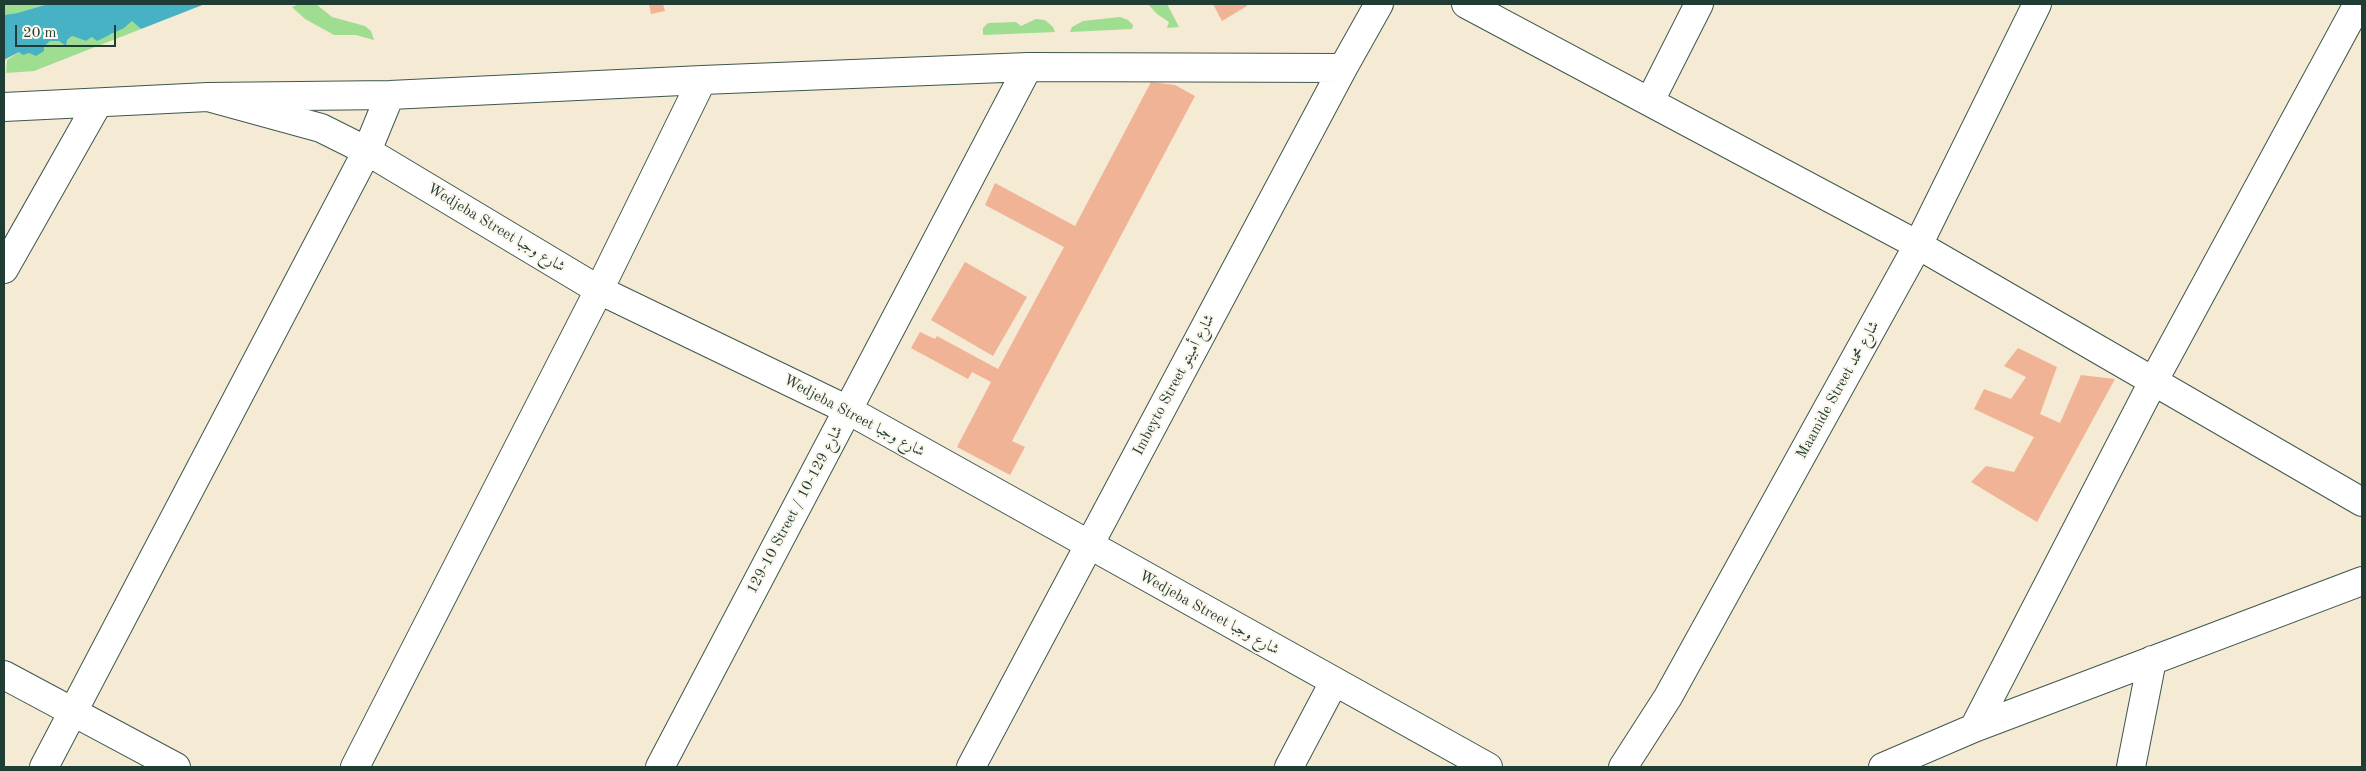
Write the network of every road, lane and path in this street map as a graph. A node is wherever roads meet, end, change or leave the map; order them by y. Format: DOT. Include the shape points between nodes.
graph roads {
  1 [pos="1380,4"];
  2 [pos="1466,4"];
  3 [pos="1699,4"];
  4 [pos="2037,4"];
  5 [pos="2358,4"];
  6 [pos="1028,67"];
  7 [pos="1343,68"];
  8 [pos="702,80"];
  9 [pos="390,95"];
  10 [pos="208,97"];
  11 [pos="1650,101"];
  12 [pos="98,103"];
  13 [pos="4,107"];
  14 [pos="367,151"];
  15 [pos="1918,245"];
  16 [pos="4,269"];
  17 [pos="600,290"];
  18 [pos="2153,382"];
  19 [pos="848,410"];
  20 [pos="2362,502"];
  21 [pos="1088,546"];
  22 [pos="2362,581"];
  23 [pos="2152,660"];
  24 [pos="4,675"];
  25 [pos="1334,682"];
  26 [pos="73,711"];
  27 [pos="1974,728"];
  28 [pos="44,767"];
  29 [pos="176,767"];
  30 [pos="355,767"];
  31 [pos="660,767"];
  32 [pos="971,767"];
  33 [pos="1288,767"];
  34 [pos="1488,767"];
  35 [pos="1623,767"];
  36 [pos="1883,767"];
  37 [pos="2131,767"];
  1 -- 7 [label="street, Imbeyto Street شارع أمبيتو"];
  2 -- 11 [label="street"];
  3 -- 11 [label="street"];
  4 -- 15 [label="street, Maamide Street شارع محمد"];
  5 -- 18 [label="street"];
  6 -- 7 [label="street"];
  6 -- 8 [label="street"];
  6 -- 19 [label="street, 129-10 Street / شارع 129-10"];
  7 -- 21 [label="street, Imbeyto Street شارع أمبيتو"];
  8 -- 9 [label="street"];
  8 -- 17 [label="street"];
  9 -- 10 [label="street"];
  9 -- 14 [label="street"];
  10 -- 12 [label="street"];
  10 -- 14 [label="street, Wedjeba Street شارع وجبا" via="321,128"];
  11 -- 15 [label="street"];
  12 -- 13 [label="street"];
  12 -- 16 [label="street"];
  14 -- 17 [label="street, Wedjeba Street شارع وجبا"];
  14 -- 26 [label="street"];
  15 -- 18 [label="street"];
  15 -- 35 [label="street, Maamide Street شارع محمد" via="1668,697"];
  17 -- 19 [label="street, Wedjeba Street شارع وجبا"];
  17 -- 30 [label="street"];
  18 -- 20 [label="street"];
  18 -- 27 [label="street"];
  19 -- 21 [label="street, Wedjeba Street شارع وجبا"];
  19 -- 31 [label="street, 129-10 Street / شارع 129-10"];
  21 -- 25 [label="street, Wedjeba Street شارع وجبا"];
  21 -- 32 [label="street, Imbeyto Street شارع أمبيتو"];
  22 -- 23 [label="street"];
  23 -- 27 [label="street"];
  23 -- 37 [label="street"];
  24 -- 26 [label="street"];
  25 -- 33 [label="street"];
  25 -- 34 [label="street, Wedjeba Street شارع وجبا"];
  26 -- 28 [label="street"];
  26 -- 29 [label="street"];
  27 -- 36 [label="street"];
}
